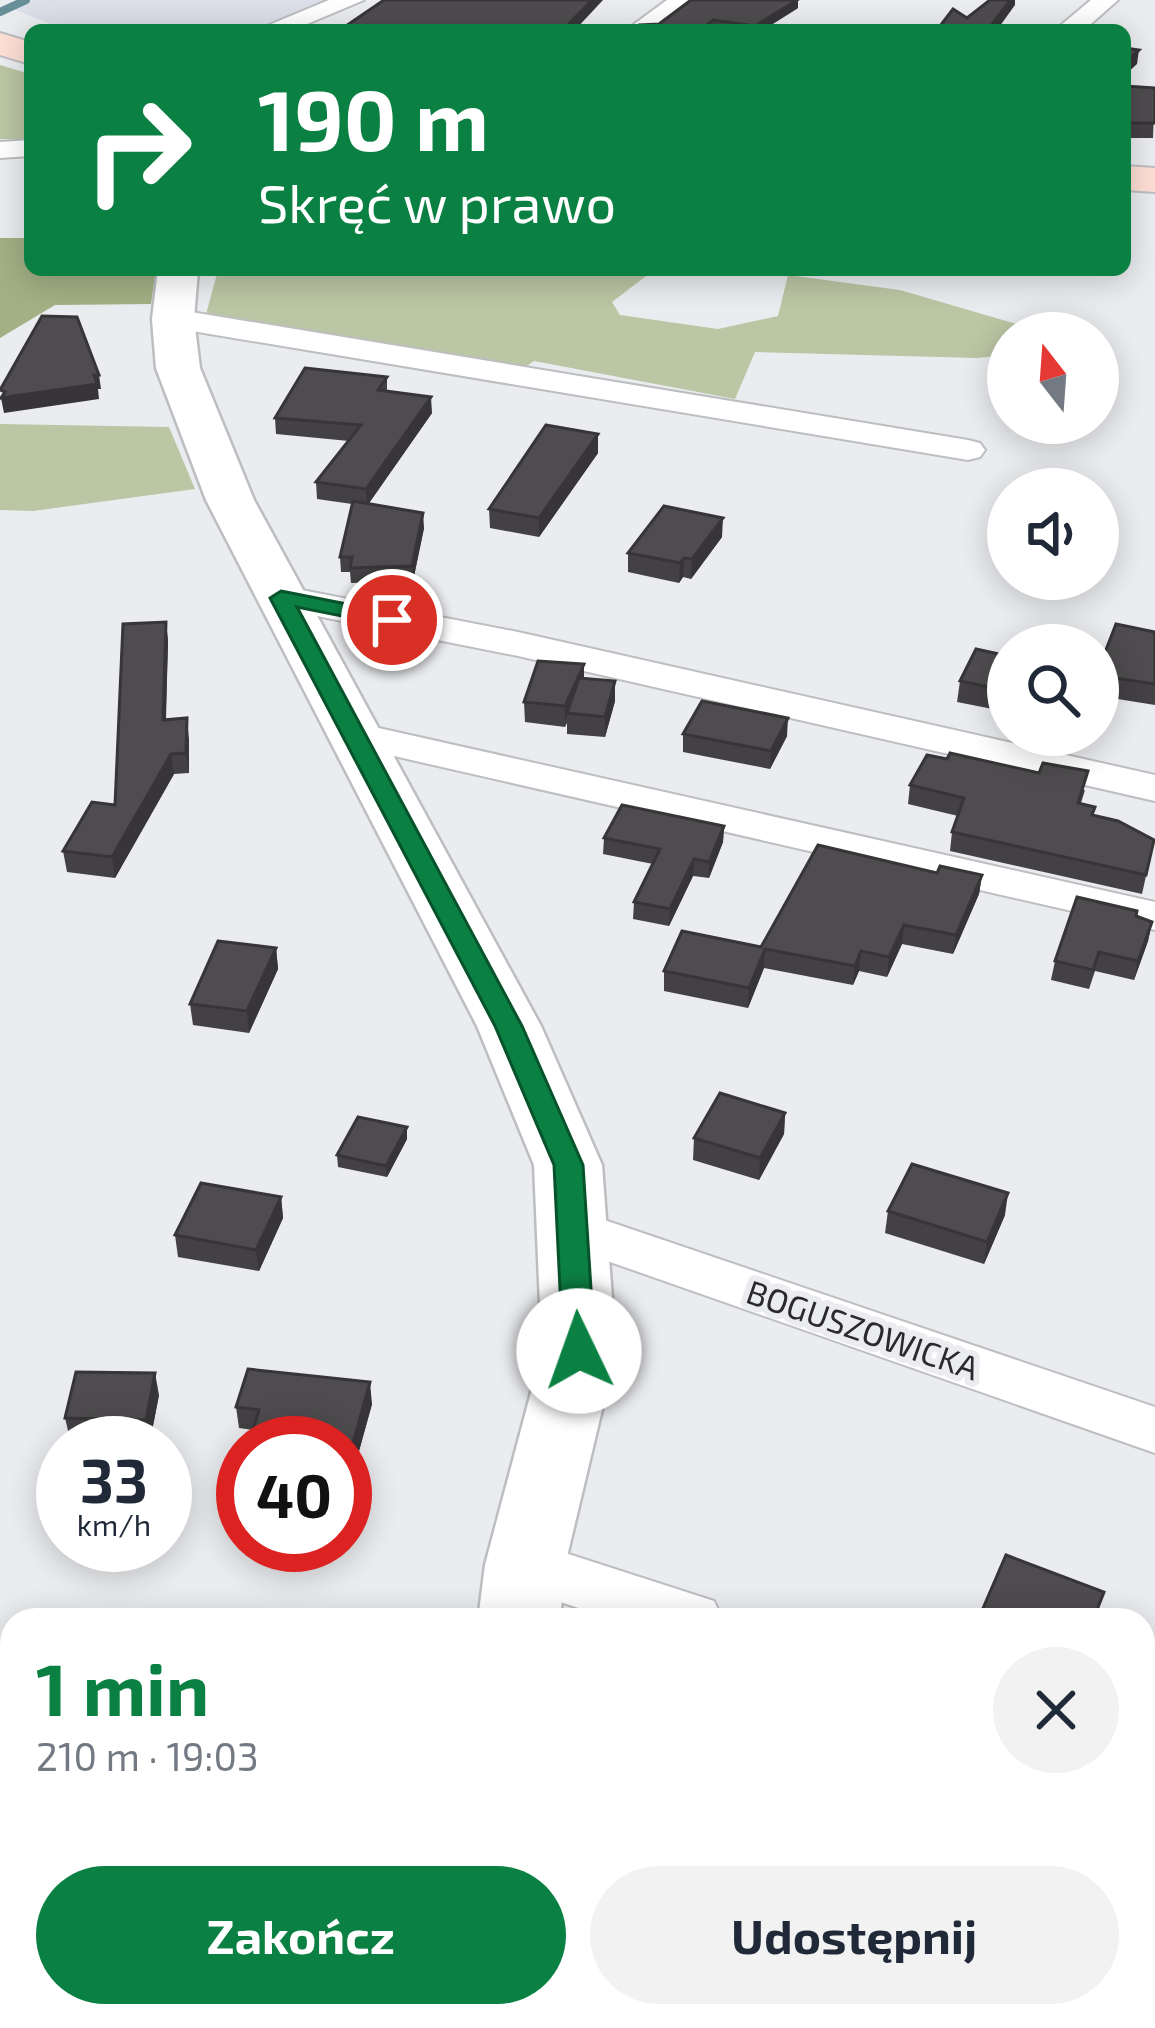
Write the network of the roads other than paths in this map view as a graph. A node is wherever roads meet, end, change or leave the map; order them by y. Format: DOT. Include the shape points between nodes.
graph roads {
  1 [pos="352,0"];
  2 [pos="683,0"];
  3 [pos="1106,0"];
  4 [pos="286,24"];
  5 [pos="648,24"];
  6 [pos="1076,24"];
  7 [pos="175,295"];
  8 [pos="968,449"];
  9 [pos="281,598"];
  10 [pos="352,734"];
  11 [pos="1155,788"];
  12 [pos="1155,916"];
  13 [pos="572,1228"];
  14 [pos="1155,1430"];
  15 [pos="522,1592"];
  16 [pos="619,1608"];
  1 -- 4 [label="street"];
  2 -- 5 [label="street"];
  3 -- 6 [label="street"];
  7 -- 8 [label="street"];
  7 -- 9 [label="street" via="178,368 230,500"];
  9 -- 10 [label="street"];
  9 -- 11 [label="street"];
  10 -- 12 [label="street"];
  10 -- 13 [label="street" via="508,1026 568,1165"];
  13 -- 14 [label="street, BOGUSZOWICKA"];
  13 -- 15 [label="street" via="579,1351"];
  15 -- 16 [label="street"];
}
